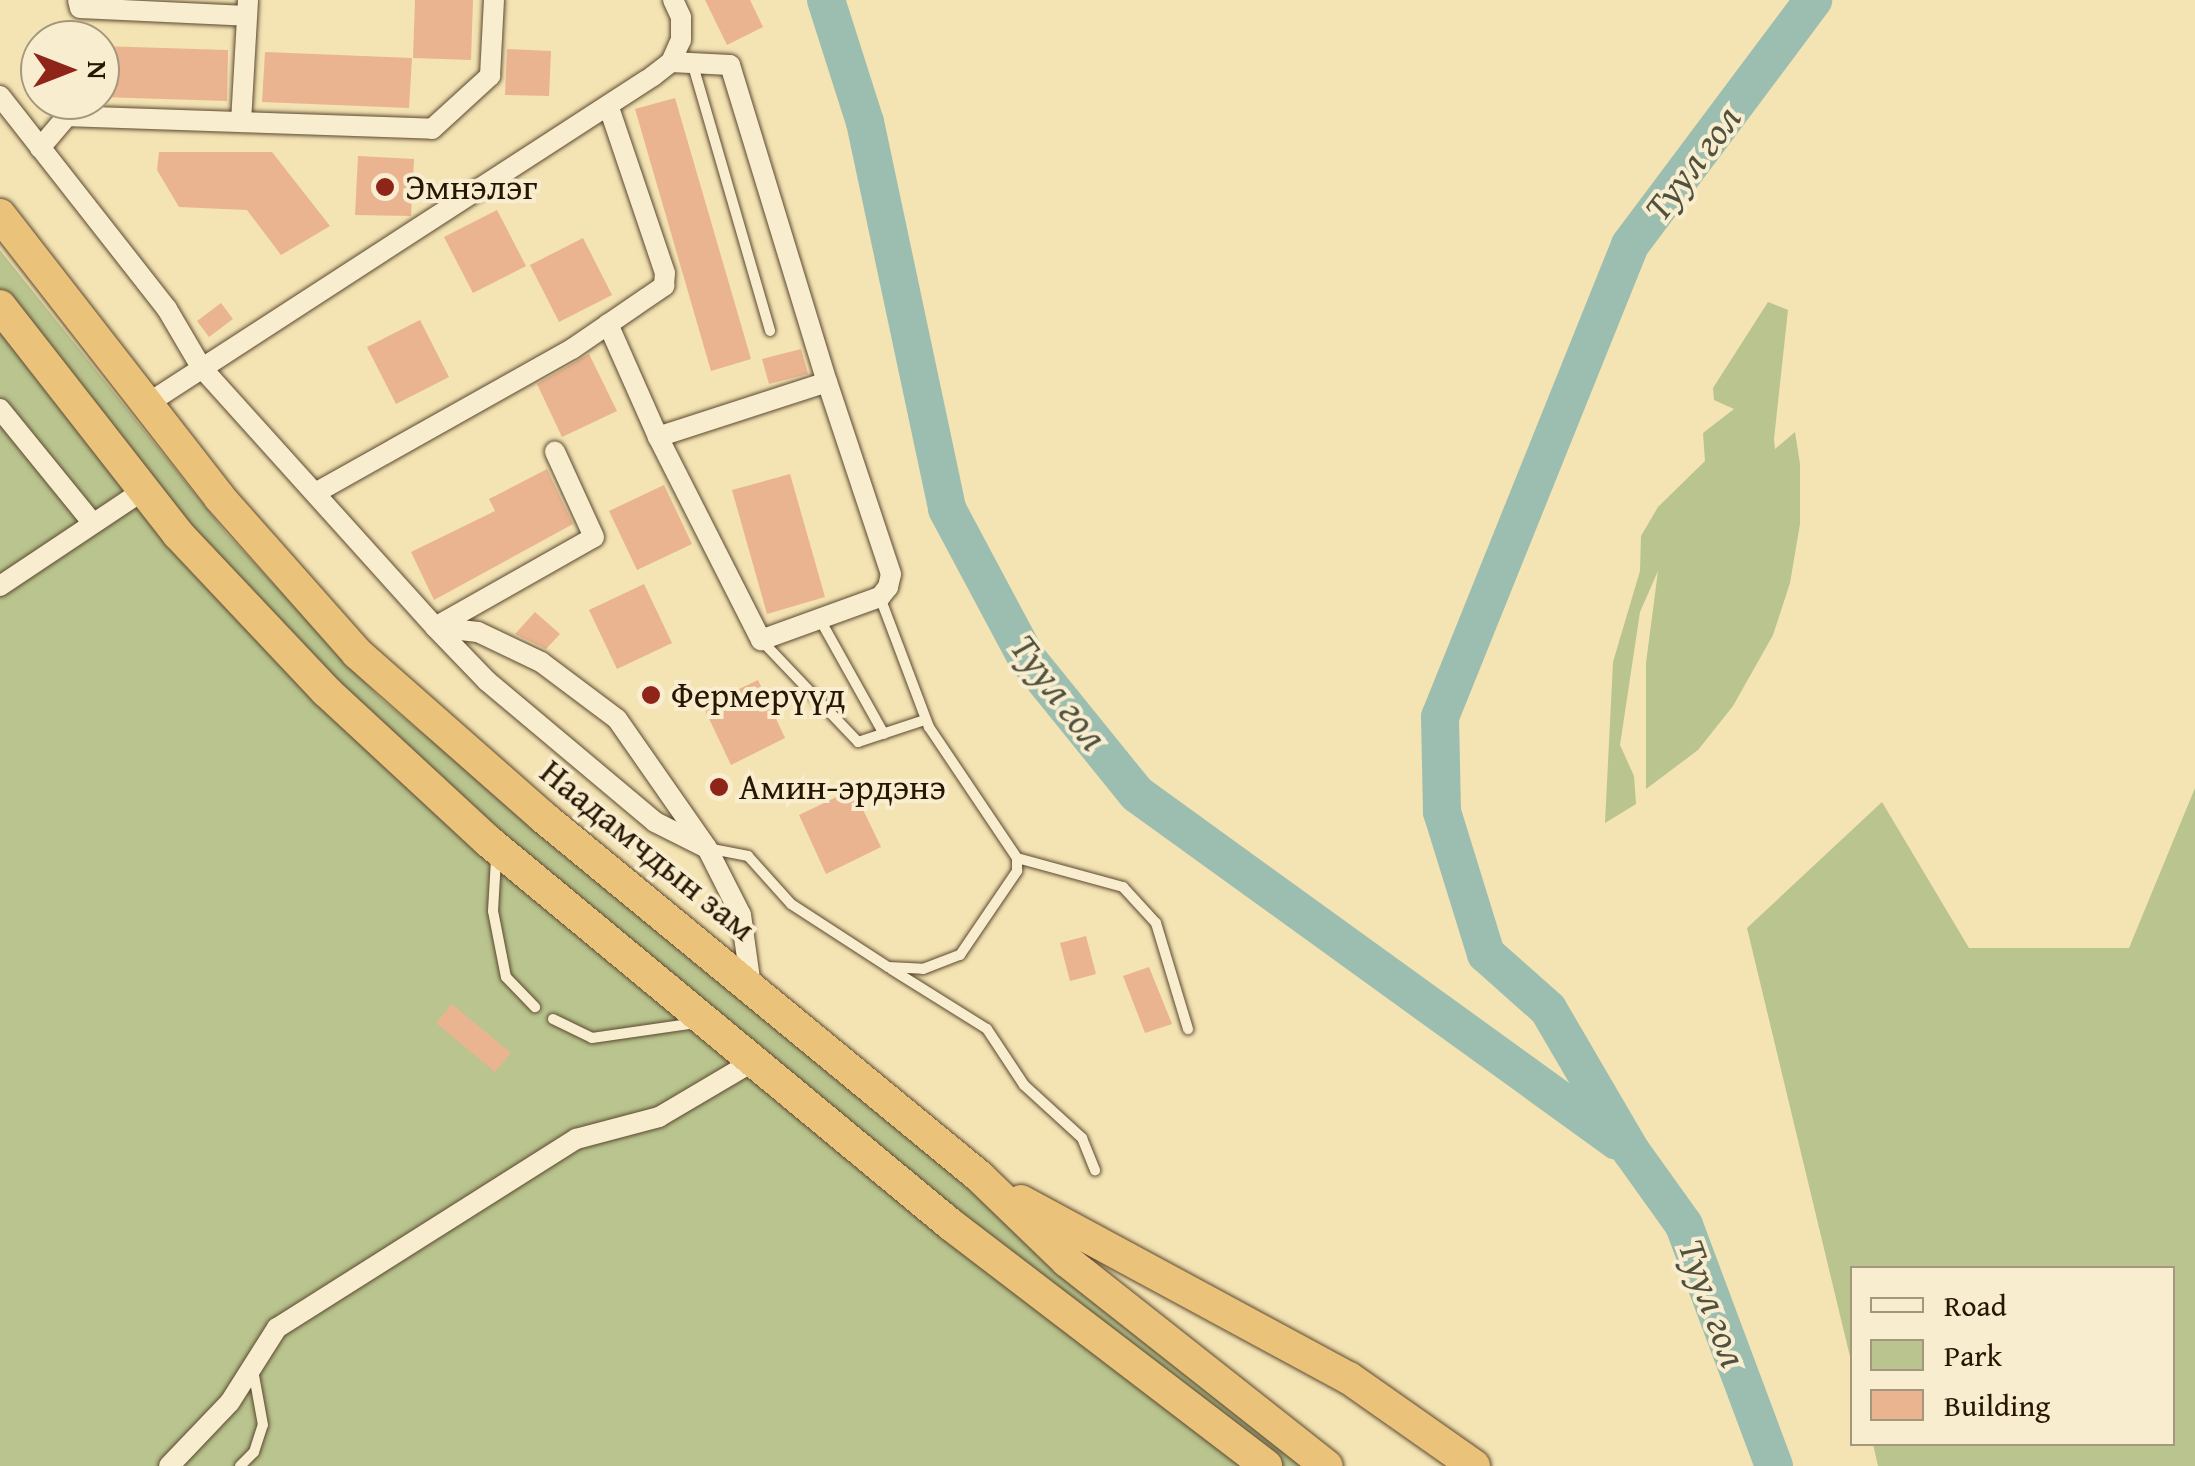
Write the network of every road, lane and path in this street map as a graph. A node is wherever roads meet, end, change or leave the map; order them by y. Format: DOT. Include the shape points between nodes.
graph roads {
  1 [pos="78,0"];
  2 [pos="494,0"];
  3 [pos="673,0"];
  4 [pos="247,8"];
  5 [pos="681,61"];
  6 [pos="0,96"];
  7 [pos="608,105"];
  8 [pos="241,122"];
  9 [pos="40,148"];
  10 [pos="0,214"];
  11 [pos="0,306"];
  12 [pos="608,324"];
  13 [pos="770,331"];
  14 [pos="201,366"];
  15 [pos="828,382"];
  16 [pos="147,404"];
  17 [pos="0,409"];
  18 [pos="658,437"];
  19 [pos="555,452"];
  20 [pos="144,490"];
  21 [pos="316,492"];
  22 [pos="91,521"];
  23 [pos="0,586"];
  24 [pos="880,598"];
  25 [pos="817,615"];
  26 [pos="435,627"];
  27 [pos="761,640"];
  28 [pos="925,720"];
  29 [pos="884,734"];
  30 [pos="496,848"];
  31 [pos="708,848"];
  32 [pos="1017,858"];
  33 [pos="888,967"];
  34 [pos="751,986"];
  35 [pos="536,1006"];
  36 [pos="552,1019"];
  37 [pos="703,1021"];
  38 [pos="1188,1028"];
  39 [pos="752,1062"];
  40 [pos="1095,1171"];
  41 [pos="980,1178"];
  42 [pos="1175,1350"];
  43 [pos="252,1368"];
  44 [pos="169,1466"];
  45 [pos="240,1466"];
  46 [pos="1266,1466"];
  47 [pos="1308,1466"];
  48 [pos="1327,1466"];
  49 [pos="1474,1466"];
  1 -- 4 [label="street" via="80,8"];
  2 -- 8 [label="street" via="490,76 432,130"];
  3 -- 5 [label="street"];
  4 -- 8 [label="street"];
  5 -- 7 [label="street"];
  5 -- 13 [label="lane"];
  5 -- 15 [label="street" via="718,60 730,65 738,82"];
  6 -- 9 [label="street"];
  7 -- 12 [label="street" via="666,273 664,286"];
  7 -- 14 [label="street"];
  8 -- 9 [label="street" via="67,116"];
  9 -- 14 [label="street" via="167,309"];
  10 -- 16 [label="highway, Наадамчдын зам"];
  11 -- 20 [label="highway"];
  12 -- 18 [label="street"];
  12 -- 21 [label="street"];
  14 -- 16 [label="street"];
  14 -- 21 [label="street"];
  15 -- 18 [label="street"];
  15 -- 24 [label="street" via="891,574"];
  16 -- 34 [label="highway, Наадамчдын зам" via="357,653 543,817"];
  17 -- 22 [label="street"];
  18 -- 27 [label="street"];
  19 -- 26 [label="street" via="594,536"];
  20 -- 22 [label="street"];
  20 -- 30 [label="highway" via="326,691"];
  21 -- 26 [label="street"];
  22 -- 23 [label="street"];
  24 -- 25 [label="street"];
  24 -- 28 [label="lane"];
  25 -- 27 [label="street"];
  25 -- 29 [label="lane"];
  26 -- 31 [label="street" via="487,680 655,822"];
  26 -- 31 [label="street" via="478,632 541,662 618,720"];
  27 -- 29 [label="lane" via="850,737 867,741"];
  28 -- 29 [label="lane"];
  28 -- 32 [label="lane"];
  30 -- 35 [label="lane" via="494,911 506,977"];
  30 -- 37 [label="highway"];
  31 -- 33 [label="lane" via="748,856 791,904"];
  31 -- 34 [label="street" via="742,915"];
  32 -- 33 [label="lane" via="1017,871 960,955 922,968"];
  32 -- 38 [label="lane" via="1123,887 1156,923"];
  33 -- 40 [label="lane" via="987,1029 1024,1085 1082,1138"];
  34 -- 41 [label="highway, Наадамчдын зам"];
  36 -- 37 [label="lane" via="592,1038"];
  37 -- 39 [label="highway"];
  39 -- 43 [label="street" via="659,1117 576,1139 277,1328"];
  39 -- 46 [label="highway"];
  41 -- 42 [label="highway, Наадамчдын зам"];
  41 -- 49 [label="highway" via="1349,1378"];
  42 -- 47 [label="highway"];
  42 -- 48 [label="highway, Наадамчдын зам"];
  43 -- 44 [label="street" via="230,1402"];
  43 -- 45 [label="lane" via="263,1425 254,1452"];
}
